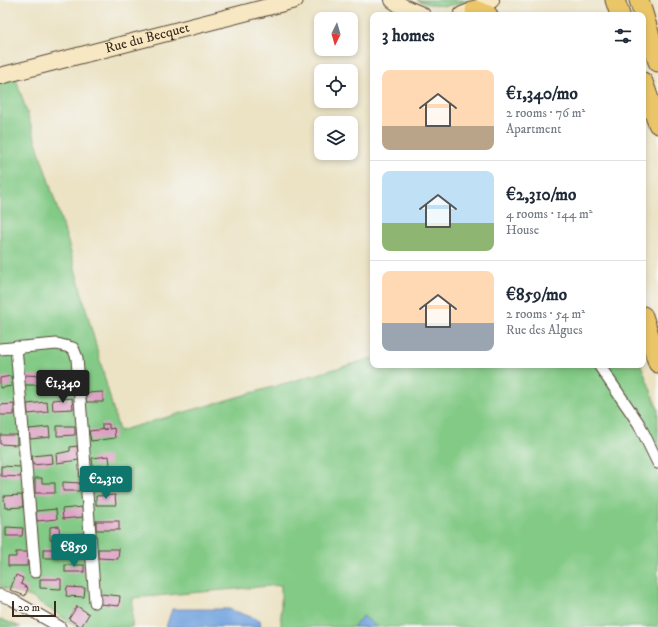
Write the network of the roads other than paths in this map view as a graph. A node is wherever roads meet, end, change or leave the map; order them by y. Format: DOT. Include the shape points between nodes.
graph roads {
  1 [pos="295,0"];
  2 [pos="491,0"];
  3 [pos="615,0"];
  4 [pos="639,0"];
  5 [pos="401,7"];
  6 [pos="414,12"];
  7 [pos="476,12"];
  8 [pos="619,12"];
  9 [pos="643,12"];
  10 [pos="646,23"];
  11 [pos="658,62"];
  12 [pos="0,76"];
  13 [pos="646,90"];
  14 [pos="658,124"];
  15 [pos="646,325"];
  16 [pos="16,347"];
  17 [pos="0,349"];
  18 [pos="658,363"];
  19 [pos="601,368"];
  20 [pos="658,463"];
  21 [pos="35,572"];
  22 [pos="0,595"];
  23 [pos="95,602"];
  24 [pos="60,627"];
  1 -- 12 [label="main road, Rue du Becquet"];
  2 -- 7 [label="main road"];
  3 -- 8 [label="highway"];
  4 -- 9 [label="highway"];
  5 -- 6 [label="main road"];
  10 -- 11 [label="highway"];
  13 -- 14 [label="highway"];
  15 -- 18 [label="highway"];
  16 -- 17 [label="street"];
  16 -- 21 [label="street"];
  16 -- 23 [label="street" via="57,344 73,348 77,358"];
  19 -- 20 [label="street" via="639,424"];
  22 -- 24 [label="street"];
}
